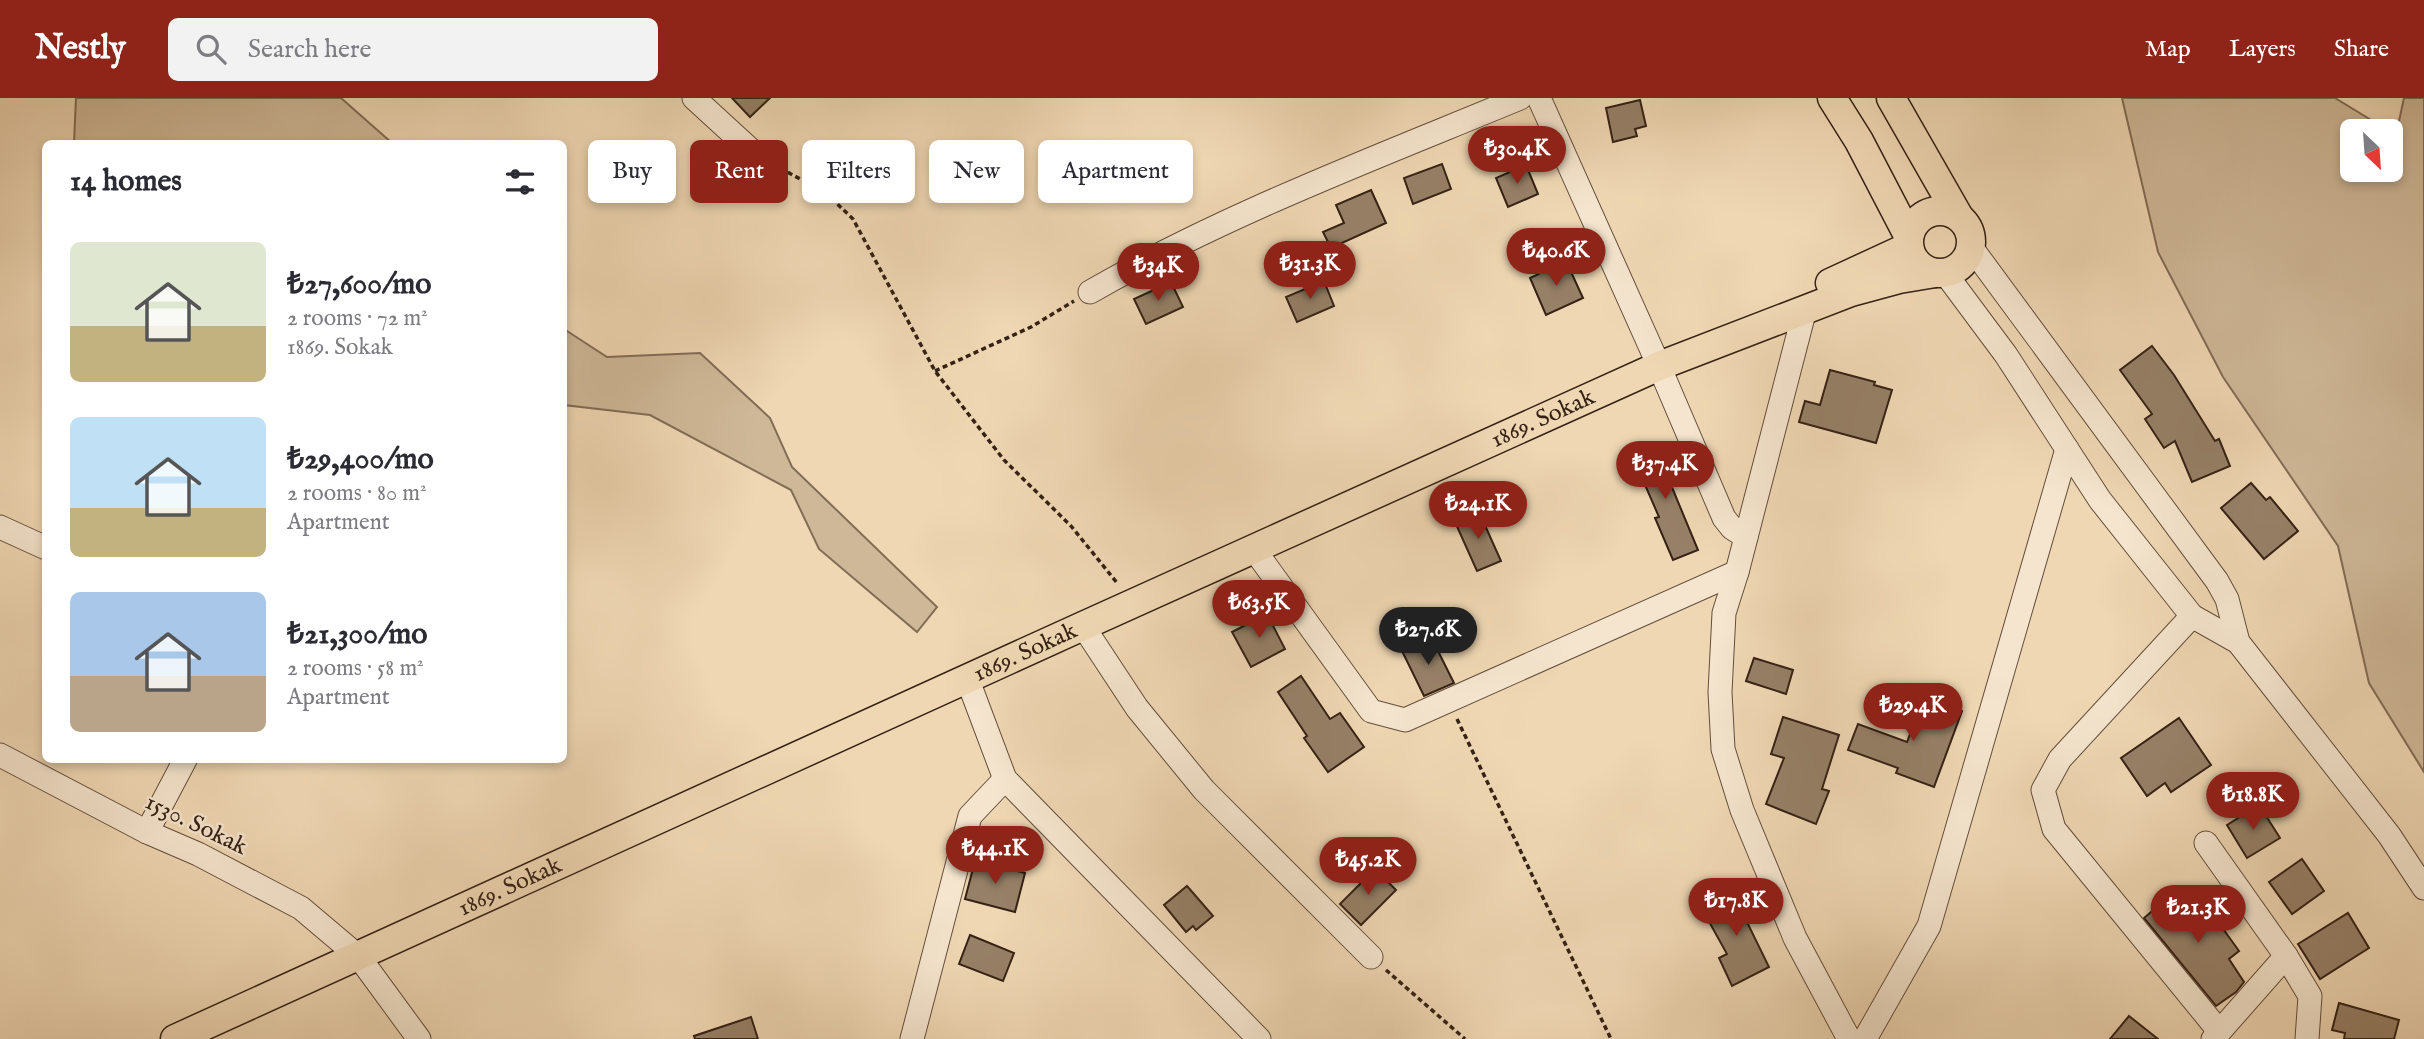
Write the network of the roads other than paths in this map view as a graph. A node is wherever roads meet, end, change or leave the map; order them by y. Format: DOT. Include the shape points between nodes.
graph roads {
  1 [pos="694,98"];
  2 [pos="1520,98"];
  3 [pos="1539,98"];
  4 [pos="1832,98"];
  5 [pos="1891,98"];
  6 [pos="740,140"];
  7 [pos="1883,188"];
  8 [pos="1959,218"];
  9 [pos="1909,242"];
  10 [pos="1971,247"];
  11 [pos="1860,269"];
  12 [pos="1940,273"];
  13 [pos="1090,292"];
  14 [pos="1805,309"];
  15 [pos="1693,352"];
  16 [pos="1659,366"];
  17 [pos="2067,449"];
  18 [pos="0,527"];
  19 [pos="1746,537"];
  20 [pos="42,546"];
  21 [pos="1253,548"];
  22 [pos="1737,572"];
  23 [pos="2192,616"];
  24 [pos="1083,626"];
  25 [pos="2238,642"];
  26 [pos="967,678"];
  27 [pos="0,755"];
  28 [pos="183,763"];
  29 [pos="1005,779"];
  30 [pos="147,832"];
  31 [pos="2206,843"];
  32 [pos="2424,888"];
  33 [pos="2286,956"];
  34 [pos="359,957"];
  35 [pos="1371,957"];
  36 [pos="2216,1035"];
  37 [pos="175,1039"];
  38 [pos="419,1039"];
  39 [pos="912,1039"];
  40 [pos="1259,1039"];
  41 [pos="1849,1039"];
  42 [pos="1865,1039"];
  43 [pos="2306,1039"];
  1 -- 6 [label="street"];
  2 -- 13 [label="street" via="1277,199 1152,257"];
  3 -- 16 [label="street"];
  4 -- 7 [label="main road"];
  5 -- 8 [label="main road"];
  7 -- 9 [label="main road"];
  7 -- 11 [label="main road" via="1884,230"];
  8 -- 9 [label="main road" via="1950,212 1928,213 1912,227"];
  8 -- 10 [label="main road" via="1967,226"];
  9 -- 11 [label="main road, 1869. Sokak"];
  9 -- 12 [label="main road" via="1917,265"];
  10 -- 12 [label="main road" via="1962,264"];
  10 -- 25 [label="street" via="2217,581 2227,599"];
  11 -- 15 [label="main road, 1869. Sokak"];
  12 -- 14 [label="main road, 1869. Sokak" via="1878,284"];
  12 -- 17 [label="street" via="2006,355"];
  14 -- 15 [label="main road, 1869. Sokak"];
  14 -- 19 [label="street"];
  15 -- 16 [label="main road, 1869. Sokak"];
  16 -- 19 [label="street" via="1724,518"];
  16 -- 21 [label="main road, 1869. Sokak"];
  17 -- 23 [label="street" via="2100,500"];
  17 -- 42 [label="street" via="1929,926"];
  18 -- 20 [label="street"];
  19 -- 22 [label="street"];
  21 -- 22 [label="street" via="1371,711 1405,720"];
  21 -- 24 [label="main road, 1869. Sokak"];
  22 -- 41 [label="street" via="1724,613 1723,749 1742,810 1795,938"];
  23 -- 25 [label="street"];
  23 -- 36 [label="street" via="2060,759 2043,790 2054,829"];
  24 -- 26 [label="main road, 1869. Sokak"];
  24 -- 35 [label="street" via="1137,708 1204,790"];
  25 -- 32 [label="street" via="2389,835"];
  26 -- 29 [label="street"];
  26 -- 34 [label="main road, 1869. Sokak"];
  27 -- 30 [label="street, 1530. Sokak"];
  28 -- 30 [label="street"];
  29 -- 39 [label="street" via="970,816"];
  29 -- 40 [label="street"];
  30 -- 34 [label="street, 1530. Sokak" via="301,908"];
  31 -- 33 [label="street"];
  33 -- 36 [label="street"];
  33 -- 43 [label="street" via="2311,996"];
  34 -- 37 [label="main road, 1869. Sokak"];
  34 -- 38 [label="street, 1530. Sokak"];
}
